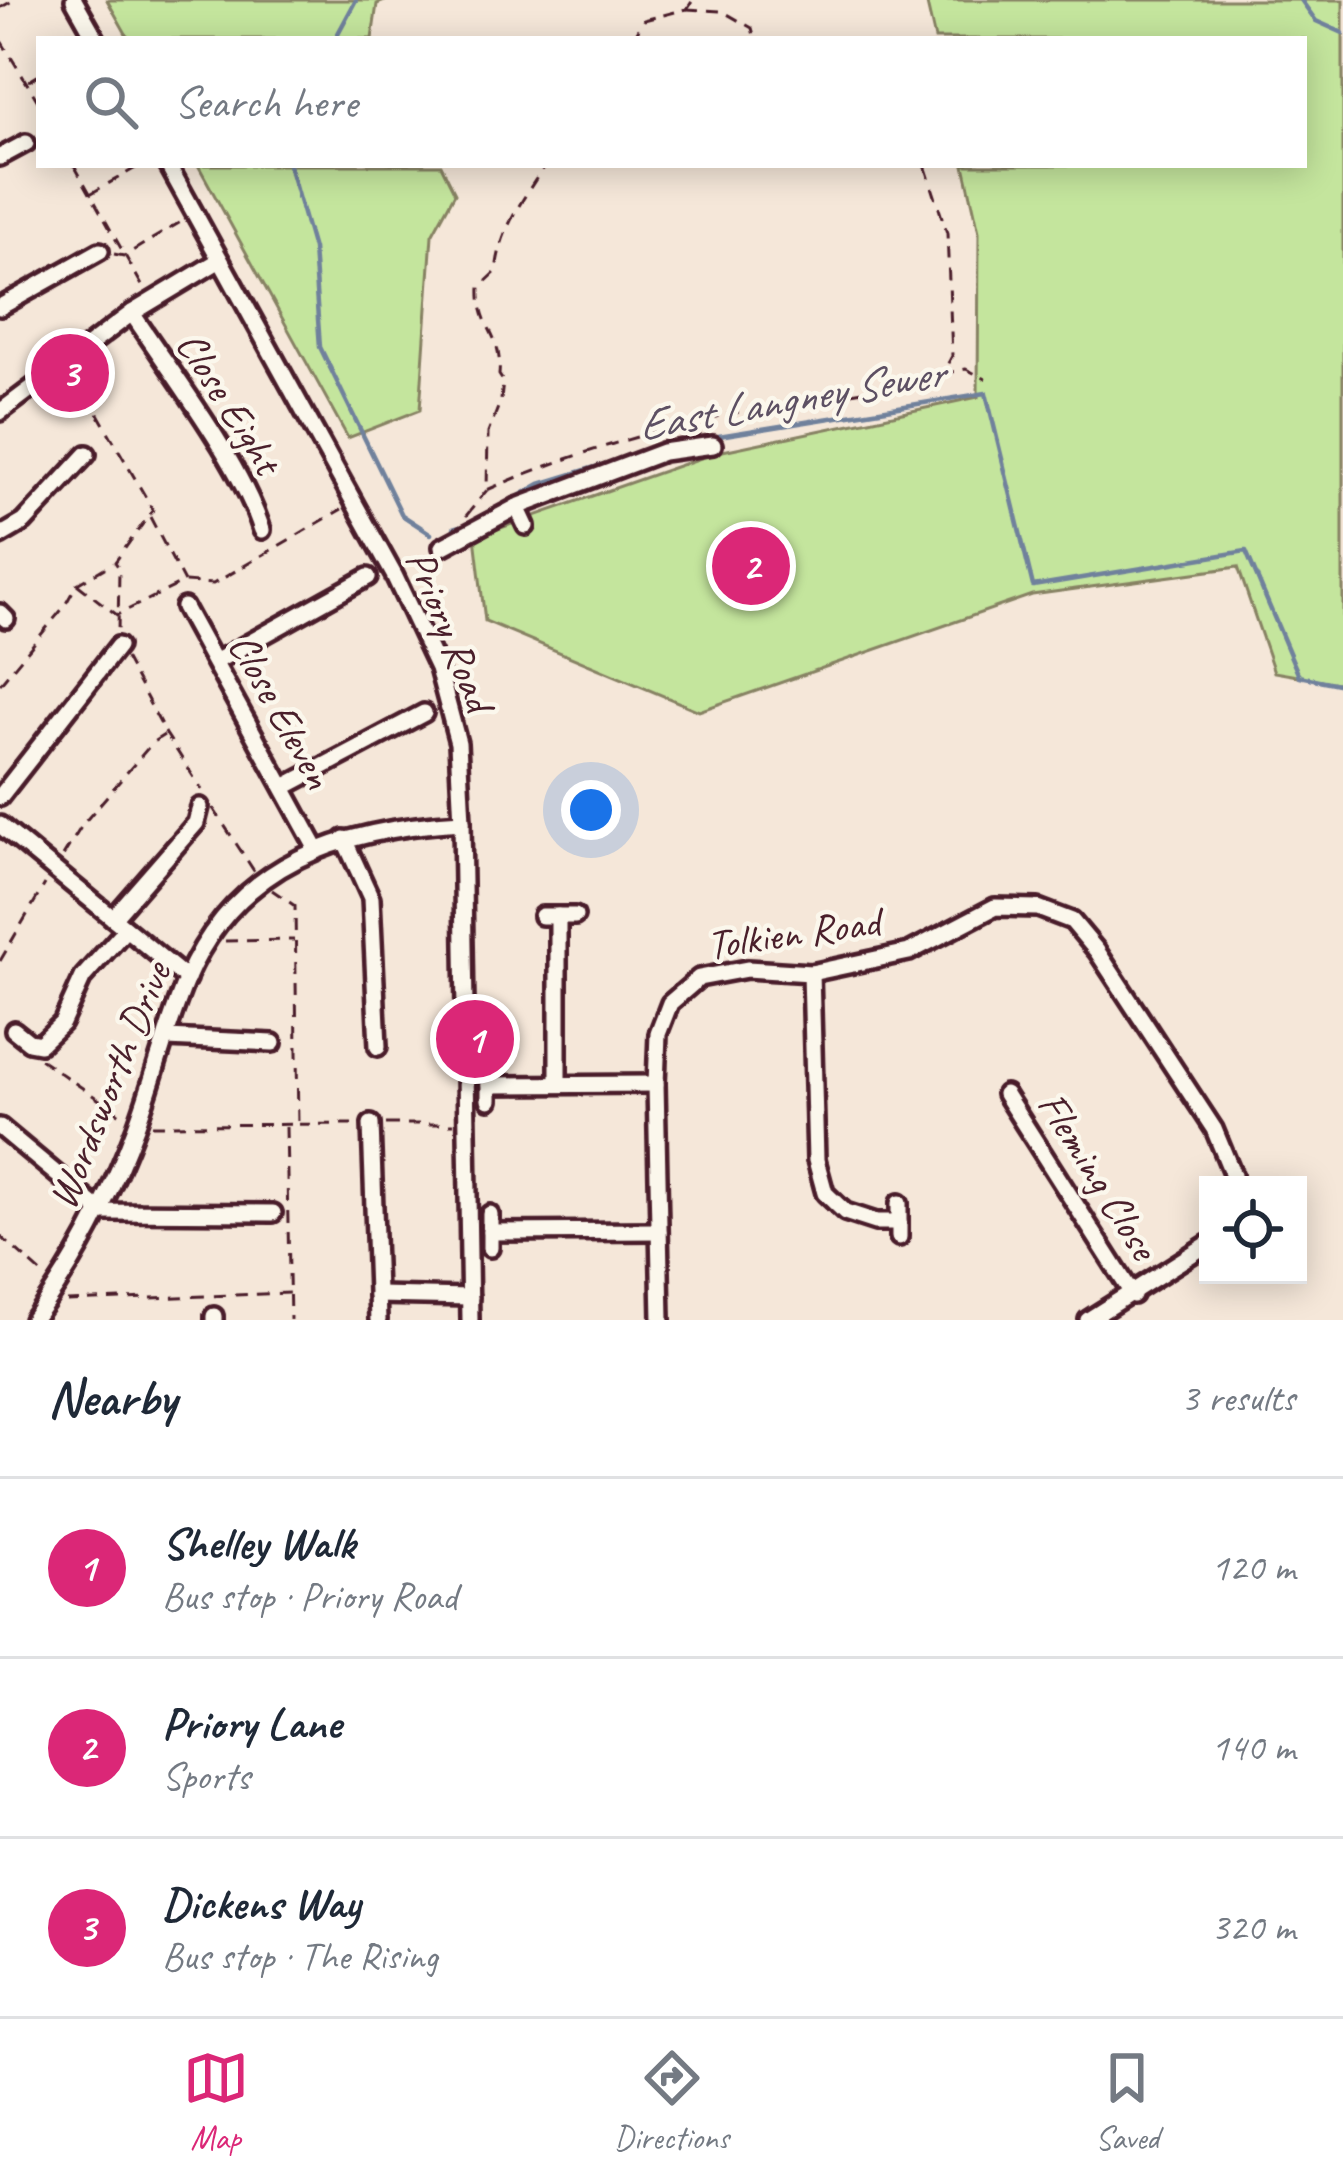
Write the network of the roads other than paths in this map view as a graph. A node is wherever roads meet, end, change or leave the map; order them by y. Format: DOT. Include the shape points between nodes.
graph roads {
  1 [pos="74,0"];
  2 [pos="94,36"];
  3 [pos="26,143"];
  4 [pos="0,157"];
  5 [pos="170,168"];
  6 [pos="100,250"];
  7 [pos="220,260"];
  8 [pos="0,307"];
  9 [pos="132,314"];
  10 [pos="0,411"];
  11 [pos="713,445"];
  12 [pos="87,454"];
  13 [pos="517,507"];
  14 [pos="526,526"];
  15 [pos="262,530"];
  16 [pos="0,536"];
  17 [pos="442,547"];
  18 [pos="368,577"];
  19 [pos="184,607"];
  20 [pos="118,646"];
  21 [pos="214,662"];
  22 [pos="424,713"];
  23 [pos="284,787"];
  24 [pos="0,797"];
  25 [pos="205,811"];
  26 [pos="462,822"];
  27 [pos="0,825"];
  28 [pos="344,839"];
  29 [pos="316,848"];
  30 [pos="558,916"];
  31 [pos="119,924"];
  32 [pos="811,973"];
  33 [pos="187,979"];
  34 [pos="14,1030"];
  35 [pos="167,1038"];
  36 [pos="273,1043"];
  37 [pos="378,1047"];
  38 [pos="488,1066"];
  39 [pos="558,1084"];
  40 [pos="656,1084"];
  41 [pos="1005,1094"];
  42 [pos="371,1124"];
  43 [pos="0,1127"];
  44 [pos="1233,1176"];
  45 [pos="899,1203"];
  46 [pos="102,1212"];
  47 [pos="273,1213"];
  48 [pos="490,1231"];
  49 [pos="659,1232"];
  50 [pos="1199,1250"];
  51 [pos="377,1294"];
  52 [pos="1132,1294"];
  53 [pos="470,1297"];
  54 [pos="33,1320"];
  55 [pos="378,1320"];
  56 [pos="470,1320"];
  57 [pos="661,1320"];
  58 [pos="1088,1320"];
  1 -- 2 [label="street"];
  3 -- 4 [label="street"];
  5 -- 7 [label="street, Priory Road"];
  6 -- 8 [label="street"];
  7 -- 9 [label="street"];
  7 -- 26 [label="street, Priory Road" via="438,668 458,743"];
  9 -- 10 [label="street"];
  9 -- 15 [label="street, Close Eight" via="206,425"];
  11 -- 13 [label="street" via="663,452"];
  12 -- 16 [label="street" via="24,522"];
  13 -- 14 [label="street"];
  13 -- 17 [label="street"];
  18 -- 21 [label="street"];
  19 -- 21 [label="street, Close Eleven"];
  20 -- 24 [label="street"];
  21 -- 23 [label="street, Close Eleven"];
  22 -- 23 [label="street"];
  23 -- 29 [label="street, Close Eleven"];
  25 -- 31 [label="street"];
  26 -- 28 [label="street, Wordsworth Drive"];
  26 -- 53 [label="street, Priory Road"];
  27 -- 31 [label="street"];
  28 -- 29 [label="street, Wordsworth Drive"];
  28 -- 37 [label="street" via="371,898"];
  29 -- 33 [label="street, Wordsworth Drive" via="262,883 208,941"];
  30 -- 39 [label="street"];
  31 -- 33 [label="street"];
  31 -- 34 [label="street" via="83,977 62,1031 40,1044"];
  32 -- 40 [label="street, Tolkien Road" via="747,969 699,978 670,1003 658,1034"];
  32 -- 44 [label="street, Tolkien Road" via="909,952 995,907 1038,908 1072,921 1214,1130"];
  32 -- 45 [label="street" via="816,1160 825,1193 845,1212 899,1230"];
  33 -- 35 [label="street, Wordsworth Drive"];
  35 -- 36 [label="street"];
  35 -- 46 [label="street, Wordsworth Drive"];
  38 -- 39 [label="street" via="489,1093"];
  39 -- 40 [label="street"];
  40 -- 49 [label="street, Tolkien Road"];
  41 -- 52 [label="street, Fleming Close"];
  42 -- 51 [label="street"];
  43 -- 46 [label="street"];
  46 -- 47 [label="street"];
  46 -- 54 [label="street, Wordsworth Drive"];
  48 -- 49 [label="street"];
  49 -- 57 [label="street, Tolkien Road"];
  50 -- 52 [label="street"];
  51 -- 53 [label="street"];
  51 -- 55 [label="street"];
  52 -- 58 [label="street"];
  53 -- 56 [label="street, Priory Road"];
}
